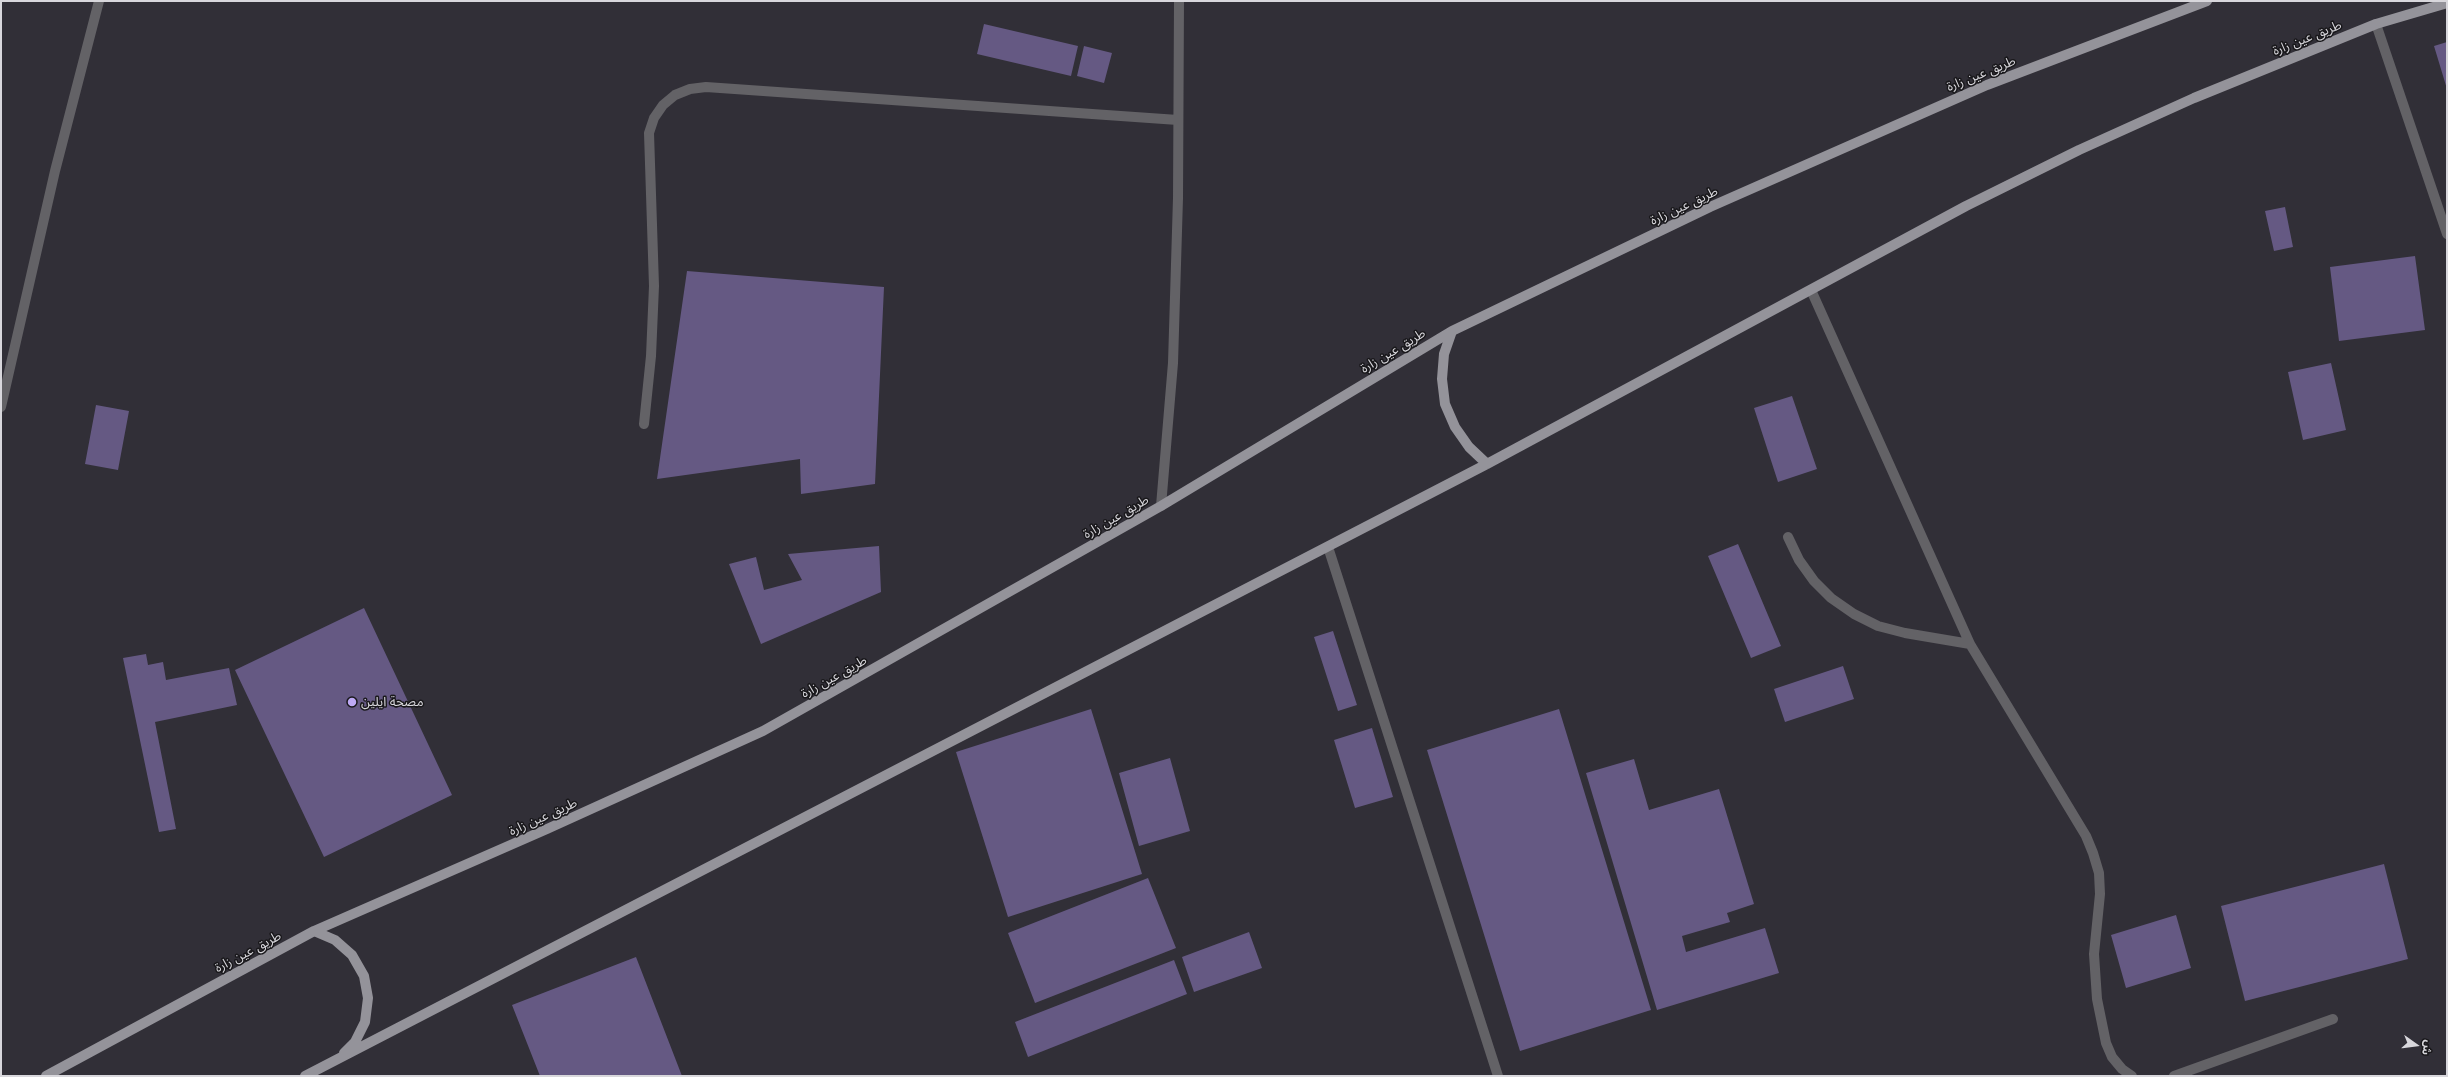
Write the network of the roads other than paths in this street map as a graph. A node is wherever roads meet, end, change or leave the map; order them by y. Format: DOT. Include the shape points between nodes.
graph roads {
  1 [pos="99,1"];
  2 [pos="1180,1"];
  3 [pos="2207,1"];
  4 [pos="2447,3"];
  5 [pos="2376,24"];
  6 [pos="1178,120"];
  7 [pos="2447,234"];
  8 [pos="1811,290"];
  9 [pos="1452,330"];
  10 [pos="1,407"];
  11 [pos="644,424"];
  12 [pos="1487,464"];
  13 [pos="1161,506"];
  14 [pos="1788,537"];
  15 [pos="1328,547"];
  16 [pos="1970,644"];
  17 [pos="314,931"];
  18 [pos="2333,1019"];
  19 [pos="339,1059"];
  20 [pos="46,1076"];
  21 [pos="305,1076"];
  22 [pos="1498,1076"];
  23 [pos="2132,1076"];
  24 [pos="2174,1076"];
  1 -- 10 [label="street" via="55,171"];
  2 -- 6 [label="street"];
  3 -- 9 [label="main road, طريق عين زارة" via="1987,85 1710,207"];
  4 -- 5 [label="main road, طريق عين زارة"];
  5 -- 7 [label="street"];
  5 -- 8 [label="main road, طريق عين زارة" via="2194,98 2079,150 1966,206"];
  6 -- 11 [label="street" via="706,87 690,89 675,95 663,105 654,118 649,133 654,286 651,356"];
  6 -- 13 [label="street" via="1173,364"];
  8 -- 12 [label="main road, طريق عين زارة"];
  8 -- 16 [label="street"];
  9 -- 12 [label="main road" via="1444,354 1442,379 1445,404 1465,442"];
  9 -- 13 [label="main road, طريق عين زارة"];
  12 -- 15 [label="main road, طريق عين زارة"];
  13 -- 17 [label="main road, طريق عين زارة" via="763,731 547,830"];
  14 -- 16 [label="street" via="1799,560 1814,581 1831,598 1854,614 1878,626 1905,633"];
  15 -- 19 [label="main road, طريق عين زارة"];
  15 -- 22 [label="street"];
  16 -- 23 [label="street" via="2086,836 2093,853 2099,873 2100,894 2094,954 2097,999 2106,1043 2112,1057"];
  17 -- 19 [label="main road" via="335,940 352,956 364,976 368,998 366,1022 354,1042"];
  17 -- 20 [label="main road, طريق عين زارة"];
  18 -- 24 [label="street"];
  19 -- 21 [label="main road, طريق عين زارة"];
}
